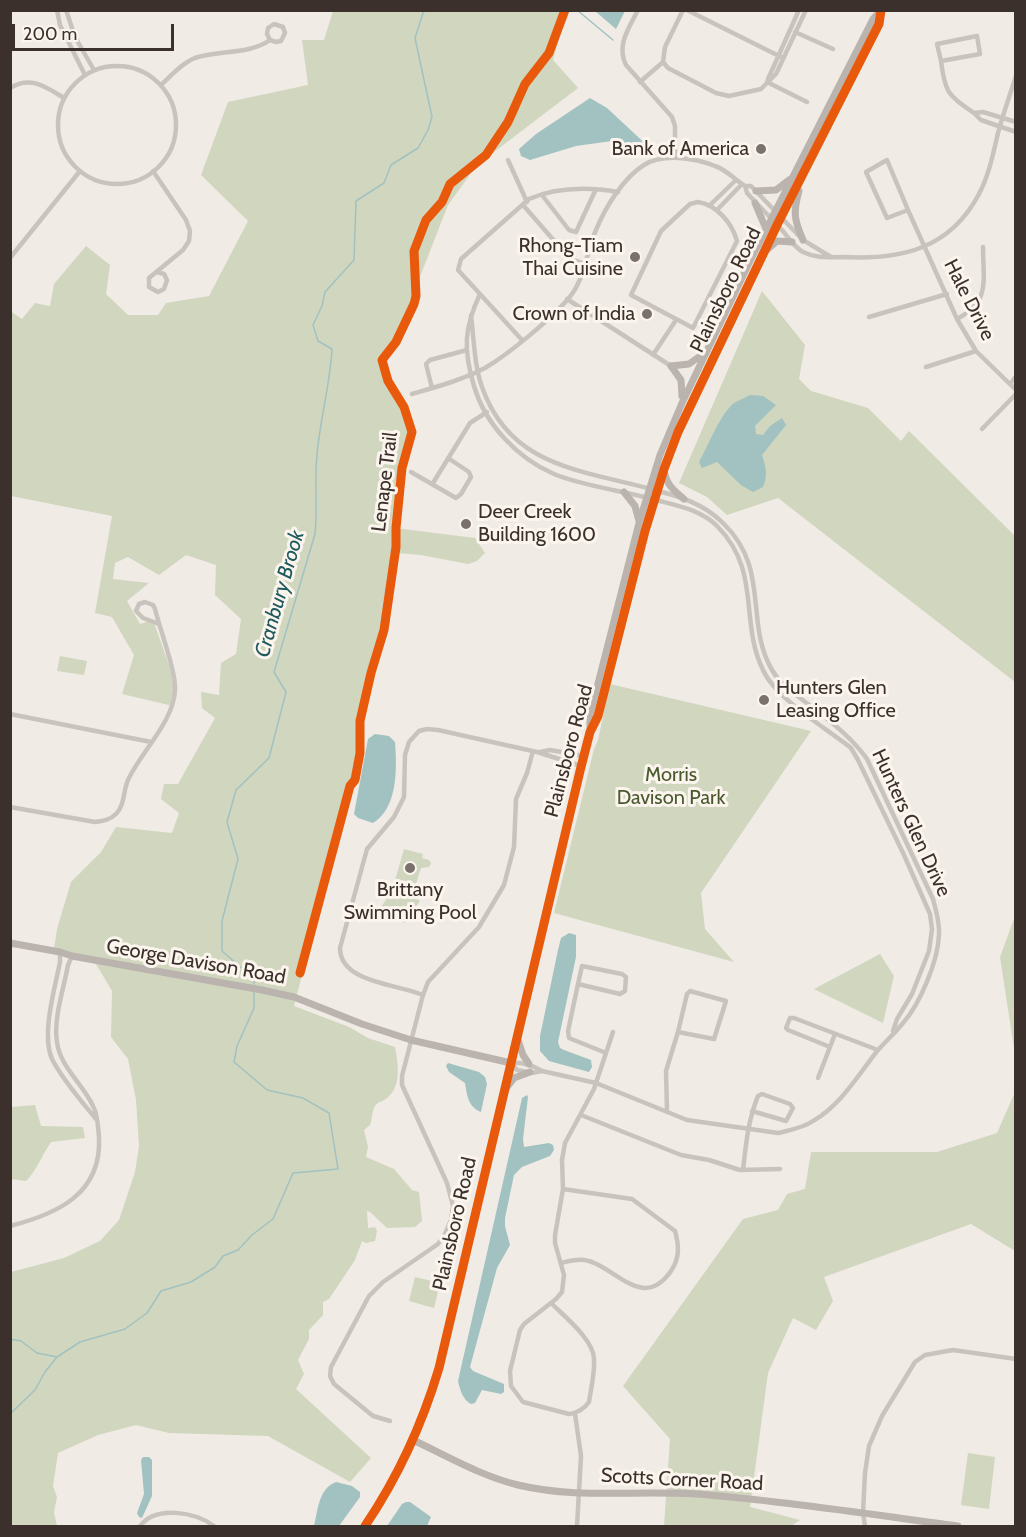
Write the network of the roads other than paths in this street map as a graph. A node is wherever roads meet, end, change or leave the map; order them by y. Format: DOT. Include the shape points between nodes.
graph roads {
  1 [pos="57,10"];
  2 [pos="66,10"];
  3 [pos="638,10"];
  4 [pos="685,10"];
  5 [pos="799,10"];
  6 [pos="806,10"];
  7 [pos="881,10"];
  8 [pos="790,29"];
  9 [pos="795,32"];
  10 [pos="270,40"];
  11 [pos="833,49"];
  12 [pos="777,56"];
  13 [pos="783,58"];
  14 [pos="941,61"];
  15 [pos="663,62"];
  16 [pos="94,70"];
  17 [pos="85,75"];
  18 [pos="1016,76"];
  19 [pos="640,82"];
  20 [pos="767,82"];
  21 [pos="161,85"];
  22 [pos="10,88"];
  23 [pos="64,98"];
  24 [pos="807,102"];
  25 [pos="974,113"];
  26 [pos="1003,118"];
  27 [pos="1016,122"];
  28 [pos="1000,128"];
  29 [pos="1016,132"];
  30 [pos="508,159"];
  31 [pos="675,159"];
  32 [pos="80,171"];
  33 [pos="153,171"];
  34 [pos="794,173"];
  35 [pos="805,173"];
  36 [pos="736,180"];
  37 [pos="743,185"];
  38 [pos="596,189"];
  39 [pos="756,191"];
  40 [pos="618,192"];
  41 [pos="542,195"];
  42 [pos="756,202"];
  43 [pos="525,204"];
  44 [pos="710,205"];
  45 [pos="717,210"];
  46 [pos="776,210"];
  47 [pos="908,210"];
  48 [pos="782,217"];
  49 [pos="772,219"];
  50 [pos="777,225"];
  51 [pos="766,229"];
  52 [pos="803,240"];
  53 [pos="792,242"];
  54 [pos="926,246"];
  55 [pos="983,247"];
  56 [pos="764,254"];
  57 [pos="831,257"];
  58 [pos="10,258"];
  59 [pos="585,264"];
  60 [pos="157,272"];
  61 [pos="480,294"];
  62 [pos="947,294"];
  63 [pos="567,299"];
  64 [pos="471,315"];
  65 [pos="869,317"];
  66 [pos="957,319"];
  67 [pos="676,320"];
  68 [pos="522,340"];
  69 [pos="709,345"];
  70 [pos="467,350"];
  71 [pos="976,351"];
  72 [pos="653,355"];
  73 [pos="671,366"];
  74 [pos="926,367"];
  75 [pos="478,371"];
  76 [pos="470,374"];
  77 [pos="1016,376"];
  78 [pos="1010,384"];
  79 [pos="432,388"];
  80 [pos="1016,392"];
  81 [pos="412,394"];
  82 [pos="682,403"];
  83 [pos="492,409"];
  84 [pos="485,413"];
  85 [pos="982,429"];
  86 [pos="448,458"];
  87 [pos="664,469"];
  88 [pos="411,472"];
  89 [pos="433,483"];
  90 [pos="649,488"];
  91 [pos="657,491"];
  92 [pos="624,492"];
  93 [pos="651,498"];
  94 [pos="684,499"];
  95 [pos="639,523"];
  96 [pos="159,624"];
  97 [pos="10,714"];
  98 [pos="590,732"];
  99 [pos="151,742"];
  100 [pos="535,751"];
  101 [pos="584,756"];
  102 [pos="581,766"];
  103 [pos="10,807"];
  104 [pos="10,943"];
  105 [pos="60,952"];
  106 [pos="72,956"];
  107 [pos="578,984"];
  108 [pos="423,995"];
  109 [pos="52,1011"];
  110 [pos="59,1012"];
  111 [pos="614,1032"];
  112 [pos="678,1032"];
  113 [pos="835,1034"];
  114 [pos="892,1034"];
  115 [pos="518,1035"];
  116 [pos="411,1040"];
  117 [pos="830,1047"];
  118 [pos="878,1050"];
  119 [pos="606,1053"];
  120 [pos="511,1063"];
  121 [pos="530,1068"];
  122 [pos="70,1073"];
  123 [pos="65,1077"];
  124 [pos="818,1078"];
  125 [pos="596,1083"];
  126 [pos="505,1088"];
  127 [pos="752,1111"];
  128 [pos="667,1112"];
  129 [pos="581,1114"];
  130 [pos="97,1121"];
  131 [pos="747,1129"];
  132 [pos="780,1169"];
  133 [pos="743,1170"];
  134 [pos="563,1189"];
  135 [pos="10,1226"];
  136 [pos="561,1263"];
  137 [pos="551,1303"];
  138 [pos="1016,1359"];
  139 [pos="575,1414"];
  140 [pos="390,1421"];
  141 [pos="413,1440"];
  142 [pos="580,1492"];
  143 [pos="863,1513"];
  144 [pos="140,1527"];
  145 [pos="214,1527"];
  146 [pos="365,1527"];
  147 [pos="577,1527"];
  148 [pos="865,1527"];
  149 [pos="958,1527"];
  1 -- 17 [label="street" via="60,25"];
  2 -- 16 [label="street" via="75,37"];
  3 -- 19 [label="street" via="623,42 622,58"];
  4 -- 12 [label="street"];
  4 -- 15 [label="street" via="665,47"];
  5 -- 8 [label="street"];
  6 -- 9 [label="street"];
  7 -- 34 [label="street, Plainsboro Road"];
  7 -- 35 [label="street, Plainsboro Road" via="879,24"];
  8 -- 9 [label="street"];
  8 -- 12 [label="street"];
  9 -- 11 [label="street"];
  9 -- 13 [label="street"];
  10 -- 10 [label="street" via="283,39 283,27 274,24 268,28"];
  10 -- 21 [label="street" via="196,58"];
  12 -- 13 [label="street"];
  12 -- 20 [label="street"];
  13 -- 20 [label="street" via="776,74"];
  14 -- 14 [label="street" via="980,54 977,36 937,44"];
  14 -- 25 [label="street" via="944,85 952,98"];
  15 -- 19 [label="street"];
  15 -- 20 [label="street" via="716,93 729,96 761,89"];
  16 -- 17 [label="street"];
  16 -- 21 [label="street" via="130,67"];
  17 -- 23 [label="street"];
  18 -- 26 [label="street"];
  19 -- 31 [label="street" via="672,117"];
  20 -- 24 [label="street"];
  21 -- 33 [label="street" via="171,101 174,139 166,157"];
  22 -- 23 [label="street" via="34,82"];
  23 -- 32 [label="street" via="59,114 60,138 69,159"];
  25 -- 26 [label="street"];
  25 -- 28 [label="street"];
  26 -- 27 [label="street"];
  26 -- 28 [label="street"];
  28 -- 29 [label="street"];
  28 -- 54 [label="street" via="979,194 952,229"];
  30 -- 43 [label="street"];
  31 -- 36 [label="street" via="715,165"];
  31 -- 40 [label="street" via="645,164"];
  32 -- 33 [label="street" via="109,183 140,179"];
  32 -- 58 [label="street"];
  33 -- 60 [label="street" via="190,231 183,250"];
  34 -- 39 [label="street" via="776,190"];
  34 -- 46 [label="street, Plainsboro Road"];
  35 -- 48 [label="street, Plainsboro Road"];
  35 -- 52 [label="street" via="794,210"];
  36 -- 37 [label="street"];
  36 -- 44 [label="street"];
  37 -- 39 [label="street"];
  37 -- 42 [label="street"];
  37 -- 45 [label="street"];
  38 -- 40 [label="street"];
  38 -- 41 [label="street"];
  38 -- 41 [label="street" via="576,232 569,230"];
  39 -- 46 [label="street"];
  40 -- 59 [label="street" via="596,229"];
  41 -- 43 [label="street"];
  42 -- 49 [label="street"];
  42 -- 51 [label="street"];
  43 -- 59 [label="street" via="570,259"];
  43 -- 61 [label="street" via="458,264 458,270"];
  44 -- 45 [label="street"];
  44 -- 67 [label="street" via="690,204 661,231 632,295"];
  45 -- 67 [label="street" via="734,230 737,241 693,328"];
  46 -- 48 [label="street"];
  46 -- 49 [label="street, Plainsboro Road"];
  47 -- 47 [label="street, Hale Drive" via="887,160 866,172 887,219"];
  47 -- 54 [label="street, Hale Drive"];
  48 -- 50 [label="street, Plainsboro Road"];
  48 -- 52 [label="street"];
  49 -- 50 [label="street"];
  49 -- 51 [label="street, Plainsboro Road"];
  50 -- 53 [label="street"];
  50 -- 56 [label="street, Plainsboro Road"];
  51 -- 69 [label="street, Plainsboro Road"];
  52 -- 57 [label="street"];
  53 -- 56 [label="street" via="777,241"];
  53 -- 57 [label="street" via="808,254"];
  54 -- 57 [label="street" via="873,259"];
  54 -- 62 [label="street, Hale Drive"];
  55 -- 66 [label="street" via="981,300"];
  56 -- 87 [label="street, Plainsboro Road"];
  59 -- 63 [label="street" via="577,287"];
  60 -- 60 [label="street" via="148,283 158,292 167,280"];
  61 -- 64 [label="street"];
  61 -- 68 [label="street"];
  62 -- 65 [label="street"];
  62 -- 66 [label="street, Hale Drive"];
  63 -- 68 [label="street"];
  63 -- 72 [label="street"];
  64 -- 70 [label="street, Hunters Glen Drive"];
  64 -- 75 [label="street, Hunters Glen Drive"];
  66 -- 71 [label="street, Hale Drive"];
  67 -- 72 [label="street"];
  68 -- 75 [label="street"];
  69 -- 73 [label="street" via="694,361"];
  69 -- 82 [label="street, Plainsboro Road"];
  70 -- 76 [label="street, Hunters Glen Drive"];
  70 -- 79 [label="street" via="426,364"];
  71 -- 74 [label="street"];
  71 -- 78 [label="street, Hale Drive"];
  72 -- 73 [label="street"];
  73 -- 82 [label="street" via="681,380"];
  75 -- 76 [label="street"];
  75 -- 83 [label="street, Hunters Glen Drive"];
  76 -- 79 [label="street"];
  76 -- 84 [label="street, Hunters Glen Drive"];
  77 -- 78 [label="street"];
  78 -- 80 [label="street, Hale Drive"];
  79 -- 81 [label="street"];
  80 -- 85 [label="street"];
  82 -- 90 [label="street, Plainsboro Road"];
  83 -- 84 [label="street"];
  83 -- 90 [label="street, Hunters Glen Drive" via="517,440 546,460"];
  84 -- 86 [label="street" via="470,423"];
  84 -- 92 [label="street, Hunters Glen Drive" via="516,449 545,469"];
  86 -- 89 [label="street"];
  86 -- 89 [label="street" via="471,477 461,494 456,498"];
  87 -- 91 [label="street, Plainsboro Road"];
  87 -- 94 [label="street" via="665,479"];
  88 -- 89 [label="street"];
  90 -- 91 [label="street, Hunters Glen Drive"];
  90 -- 93 [label="street, Plainsboro Road"];
  91 -- 93 [label="street, Plainsboro Road"];
  91 -- 94 [label="street, Hunters Glen Drive"];
  92 -- 93 [label="street, Hunters Glen Drive"];
  92 -- 95 [label="street" via="637,509"];
  93 -- 95 [label="street, Plainsboro Road"];
  93 -- 98 [label="street, Plainsboro Road" via="598,716"];
  93 -- 114 [label="street, Hunters Glen Drive" via="703,516 730,542 743,567 754,641 763,671 776,689 850,748 925,900 932,929 929,951"];
  94 -- 114 [label="street, Hunters Glen Drive" via="711,512 747,554 760,636 771,669 784,686 855,742 933,899 938,915 936,953 917,1001"];
  95 -- 98 [label="street, Plainsboro Road" via="590,714"];
  96 -- 96 [label="street" via="153,605 139,604 138,614"];
  96 -- 99 [label="street" via="175,687 174,702"];
  97 -- 99 [label="street"];
  98 -- 101 [label="street, Plainsboro Road"];
  99 -- 103 [label="street" via="129,778 120,810 104,821"];
  100 -- 101 [label="street"];
  100 -- 102 [label="street"];
  100 -- 108 [label="street" via="516,799 514,847 504,885 479,927 433,975"];
  100 -- 108 [label="street" via="431,729 416,733 408,742 404,797 394,817 367,849 340,955 362,977"];
  101 -- 102 [label="street, Plainsboro Road"];
  102 -- 115 [label="street, Plainsboro Road"];
  104 -- 105 [label="street, George Davison Road"];
  105 -- 106 [label="street, George Davison Road"];
  105 -- 109 [label="street"];
  106 -- 110 [label="street"];
  106 -- 116 [label="street, George Davison Road" via="304,1000"];
  107 -- 107 [label="street" via="582,966 626,977 625,991 620,994"];
  107 -- 119 [label="street" via="569,1038"];
  108 -- 116 [label="street"];
  109 -- 110 [label="street"];
  109 -- 123 [label="street" via="49,1047"];
  110 -- 122 [label="street" via="57,1043"];
  111 -- 119 [label="street"];
  112 -- 112 [label="street" via="690,991 726,1001 714,1039"];
  112 -- 128 [label="street" via="666,1071"];
  113 -- 117 [label="street"];
  113 -- 117 [label="street" via="794,1018 790,1018 786,1028"];
  113 -- 118 [label="street"];
  114 -- 118 [label="street, Hunters Glen Drive"];
  115 -- 120 [label="street, Plainsboro Road"];
  115 -- 121 [label="street"];
  116 -- 120 [label="street, George Davison Road"];
  116 -- 140 [label="street" via="402,1085 447,1183 453,1206 451,1220 438,1244 375,1288 331,1367 331,1380 373,1416"];
  117 -- 124 [label="street"];
  118 -- 131 [label="street, Hunters Glen Drive" via="839,1100 812,1123 778,1133"];
  119 -- 125 [label="street"];
  120 -- 121 [label="street, Hunters Glen Drive" via="517,1070"];
  120 -- 126 [label="street, Plainsboro Road"];
  121 -- 125 [label="street, Hunters Glen Drive"];
  121 -- 126 [label="street"];
  122 -- 123 [label="street"];
  122 -- 130 [label="street" via="94,1107"];
  123 -- 130 [label="street"];
  125 -- 128 [label="street, Hunters Glen Drive"];
  125 -- 129 [label="street"];
  126 -- 141 [label="street, Plainsboro Road" via="439,1368"];
  127 -- 127 [label="street" via="762,1094 793,1108 786,1121"];
  127 -- 131 [label="street"];
  128 -- 131 [label="street, Hunters Glen Drive" via="687,1120"];
  129 -- 133 [label="street" via="681,1155"];
  129 -- 134 [label="street" via="565,1143"];
  130 -- 135 [label="street" via="97,1160 83,1190 59,1210"];
  131 -- 133 [label="street"];
  132 -- 133 [label="street"];
  134 -- 136 [label="street" via="555,1235"];
  134 -- 136 [label="street" via="636,1201 675,1231 678,1254 669,1274 650,1287 629,1285 585,1260"];
  136 -- 137 [label="street" via="562,1292"];
  137 -- 139 [label="street" via="593,1351 589,1402"];
  137 -- 139 [label="street" via="520,1330 509,1379 523,1402"];
  138 -- 143 [label="street" via="953,1350 925,1355 915,1362 868,1446"];
  139 -- 142 [label="street" via="581,1456"];
  141 -- 142 [label="street, Scotts Corner Road" via="502,1480 538,1489"];
  141 -- 146 [label="street, Plainsboro Road"];
  142 -- 143 [label="street, Scotts Corner Road" via="693,1494"];
  142 -- 147 [label="street"];
  143 -- 148 [label="street"];
  143 -- 149 [label="street, Scotts Corner Road"];
  144 -- 145 [label="street" via="152,1516 168,1513 202,1519"];
}
